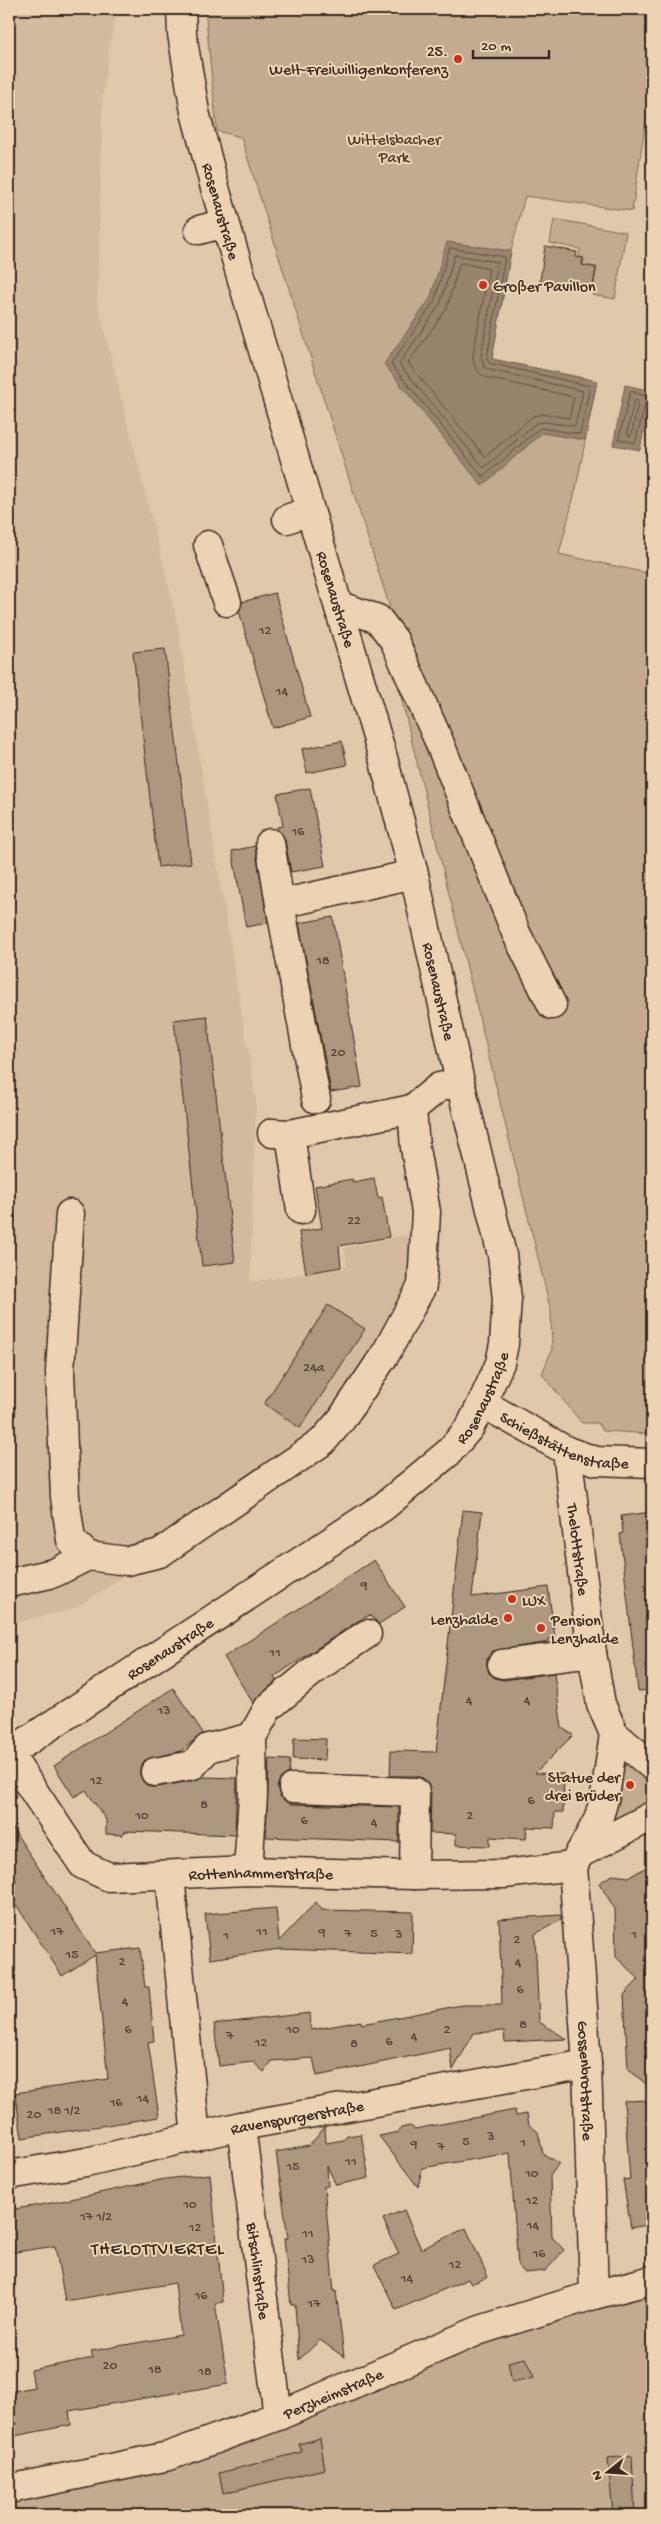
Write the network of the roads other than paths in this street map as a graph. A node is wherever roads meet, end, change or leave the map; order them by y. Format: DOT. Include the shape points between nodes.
graph roads {
  1 [pos="181,9"];
  2 [pos="225,223"];
  3 [pos="199,230"];
  4 [pos="208,546"];
  5 [pos="228,602"];
  6 [pos="340,606"];
  7 [pos="270,843"];
  8 [pos="414,874"];
  9 [pos="280,904"];
  10 [pos="552,1005"];
  11 [pos="460,1082"];
  12 [pos="316,1099"];
  13 [pos="412,1109"];
  14 [pos="301,1210"];
  15 [pos="70,1214"];
  16 [pos="482,1403"];
  17 [pos="567,1451"];
  18 [pos="652,1463"];
  19 [pos="88,1556"];
  20 [pos="9,1583"];
  21 [pos="367,1634"];
  22 [pos="592,1653"];
  23 [pos="502,1664"];
  24 [pos="614,1734"];
  25 [pos="252,1737"];
  26 [pos="9,1753"];
  27 [pos="652,1766"];
  28 [pos="155,1772"];
  29 [pos="293,1788"];
  30 [pos="652,1816"];
  31 [pos="576,1860"];
  32 [pos="248,1871"];
  33 [pos="414,1875"];
  34 [pos="170,1876"];
  35 [pos="587,2064"];
  36 [pos="241,2126"];
  37 [pos="196,2137"];
  38 [pos="9,2175"];
  39 [pos="652,2280"];
  40 [pos="594,2295"];
  41 [pos="278,2416"];
  42 [pos="9,2489"];
  1 -- 2 [label="street, Rosenaustraße" via="195,112"];
  2 -- 3 [label="street"];
  2 -- 6 [label="street, Rosenaustraße" via="298,515"];
  4 -- 5 [label="street"];
  6 -- 8 [label="street, Rosenaustraße"];
  6 -- 10 [label="street" via="378,620 394,640 438,739 516,933"];
  7 -- 9 [label="street"];
  8 -- 9 [label="street"];
  8 -- 11 [label="street, Rosenaustraße"];
  9 -- 12 [label="street"];
  11 -- 13 [label="street" via="439,1087"];
  11 -- 16 [label="street, Rosenaustraße" via="502,1255 507,1299 500,1362"];
  13 -- 14 [label="street" via="281,1133"];
  13 -- 19 [label="street" via="426,1212 422,1286 386,1353 341,1420 322,1442 160,1553 127,1561"];
  15 -- 19 [label="street" via="60,1371 65,1497 72,1540"];
  16 -- 17 [label="street, Schießstättenstraße"];
  16 -- 26 [label="street, Rosenaustraße" via="470,1427 448,1453 384,1507"];
  17 -- 18 [label="street, Schießstättenstraße" via="596,1461"];
  17 -- 22 [label="street, Thelottstraße"];
  19 -- 20 [label="street" via="54,1573"];
  21 -- 25 [label="street" via="319,1666 268,1708"];
  22 -- 23 [label="street"];
  22 -- 24 [label="street, Thelottstraße" via="601,1704"];
  24 -- 27 [label="street, Thelottstraße"];
  24 -- 31 [label="street" via="598,1820"];
  25 -- 28 [label="street" via="208,1748 192,1765"];
  25 -- 32 [label="street" via="253,1795"];
  26 -- 34 [label="street, Rottenhammerstraße" via="83,1865 109,1877"];
  29 -- 33 [label="street" via="415,1792"];
  30 -- 31 [label="street"];
  31 -- 33 [label="street, Rottenhammerstraße" via="504,1874"];
  31 -- 35 [label="street, Gossenbrotstraße"];
  32 -- 33 [label="street, Rottenhammerstraße"];
  32 -- 34 [label="street, Rottenhammerstraße"];
  34 -- 37 [label="street"];
  35 -- 36 [label="street, Ravenspurgerstraße"];
  35 -- 40 [label="street, Gossenbrotstraße"];
  36 -- 37 [label="street, Ravenspurgerstraße"];
  36 -- 41 [label="street, Bitschlinstraße"];
  37 -- 38 [label="street, Ravenspurgerstraße" via="86,2162"];
  39 -- 40 [label="street, Perzheimstraße"];
  40 -- 41 [label="street, Perzheimstraße" via="480,2330"];
  41 -- 42 [label="street, Perzheimstraße" via="169,2456"];
}
